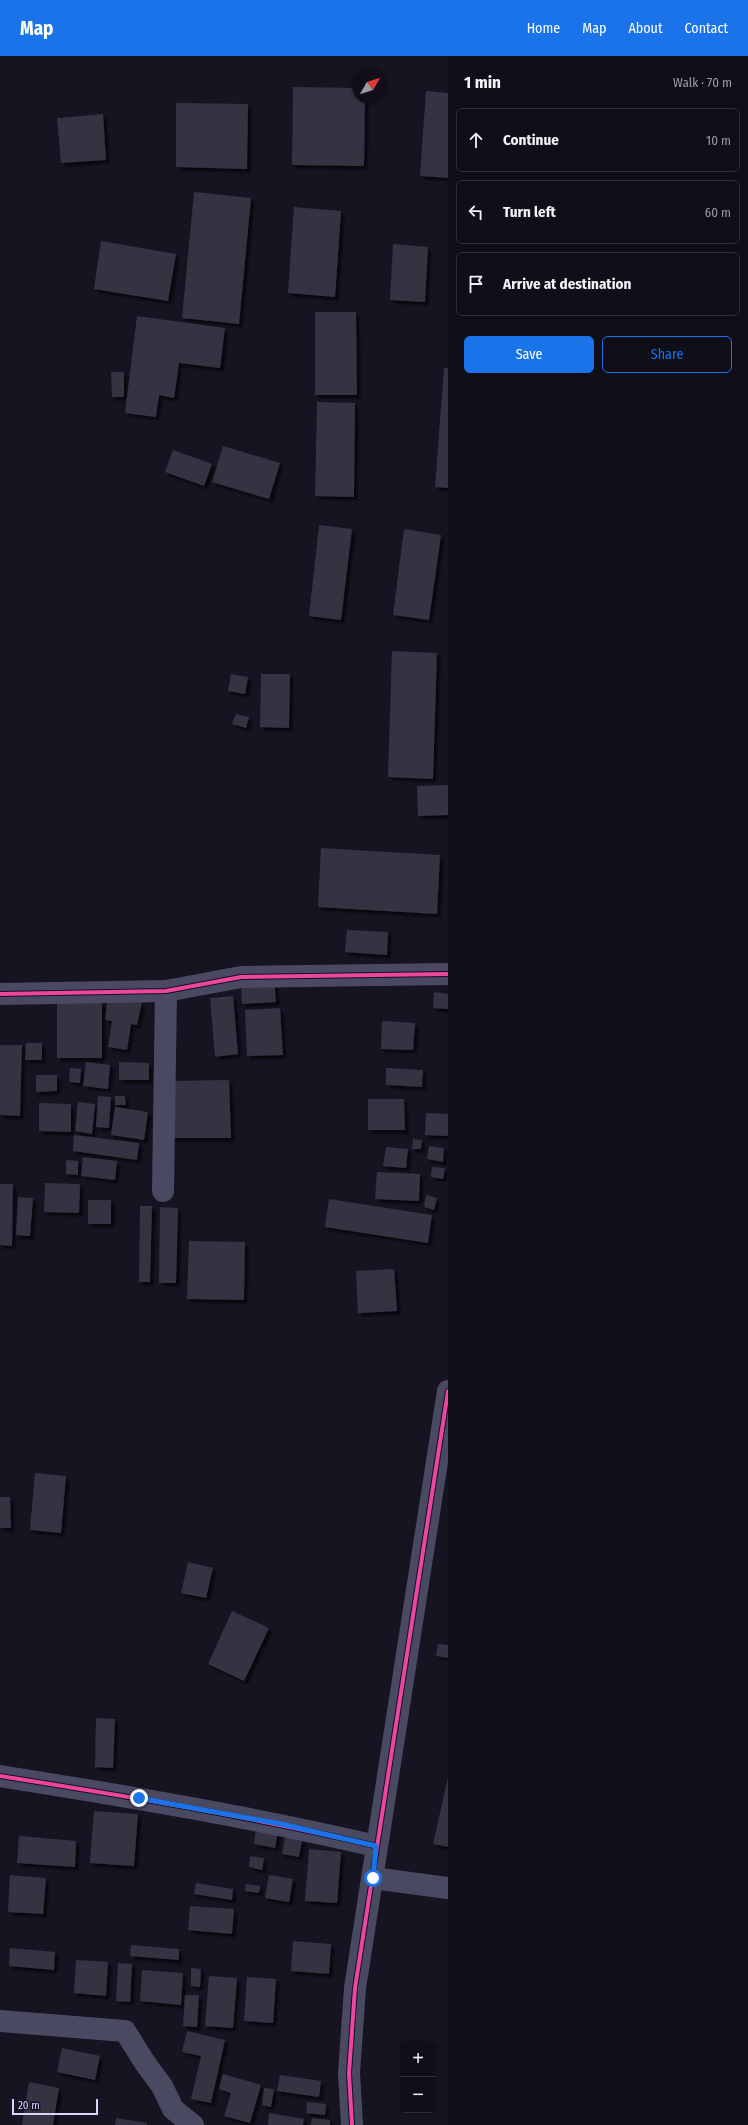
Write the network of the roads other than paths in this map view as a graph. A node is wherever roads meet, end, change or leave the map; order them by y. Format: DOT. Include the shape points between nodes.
graph roads {
  1 [pos="448,974"];
  2 [pos="166,991"];
  3 [pos="0,994"];
  4 [pos="163,1191"];
  5 [pos="448,1391"];
  6 [pos="0,1776"];
  7 [pos="376,1846"];
  8 [pos="373,1878"];
  9 [pos="448,1888"];
  10 [pos="0,2021"];
  11 [pos="193,2125"];
  12 [pos="352,2125"];
  1 -- 2 [label="street" via="241,977"];
  2 -- 3 [label="street"];
  2 -- 4 [label="street"];
  5 -- 7 [label="street"];
  6 -- 7 [label="street" via="274,1823"];
  7 -- 8 [label="street"];
  8 -- 9 [label="street"];
  8 -- 12 [label="street" via="355,1988 349,2073"];
  10 -- 11 [label="street" via="125,2031 144,2064 162,2086 173,2108"];
}
